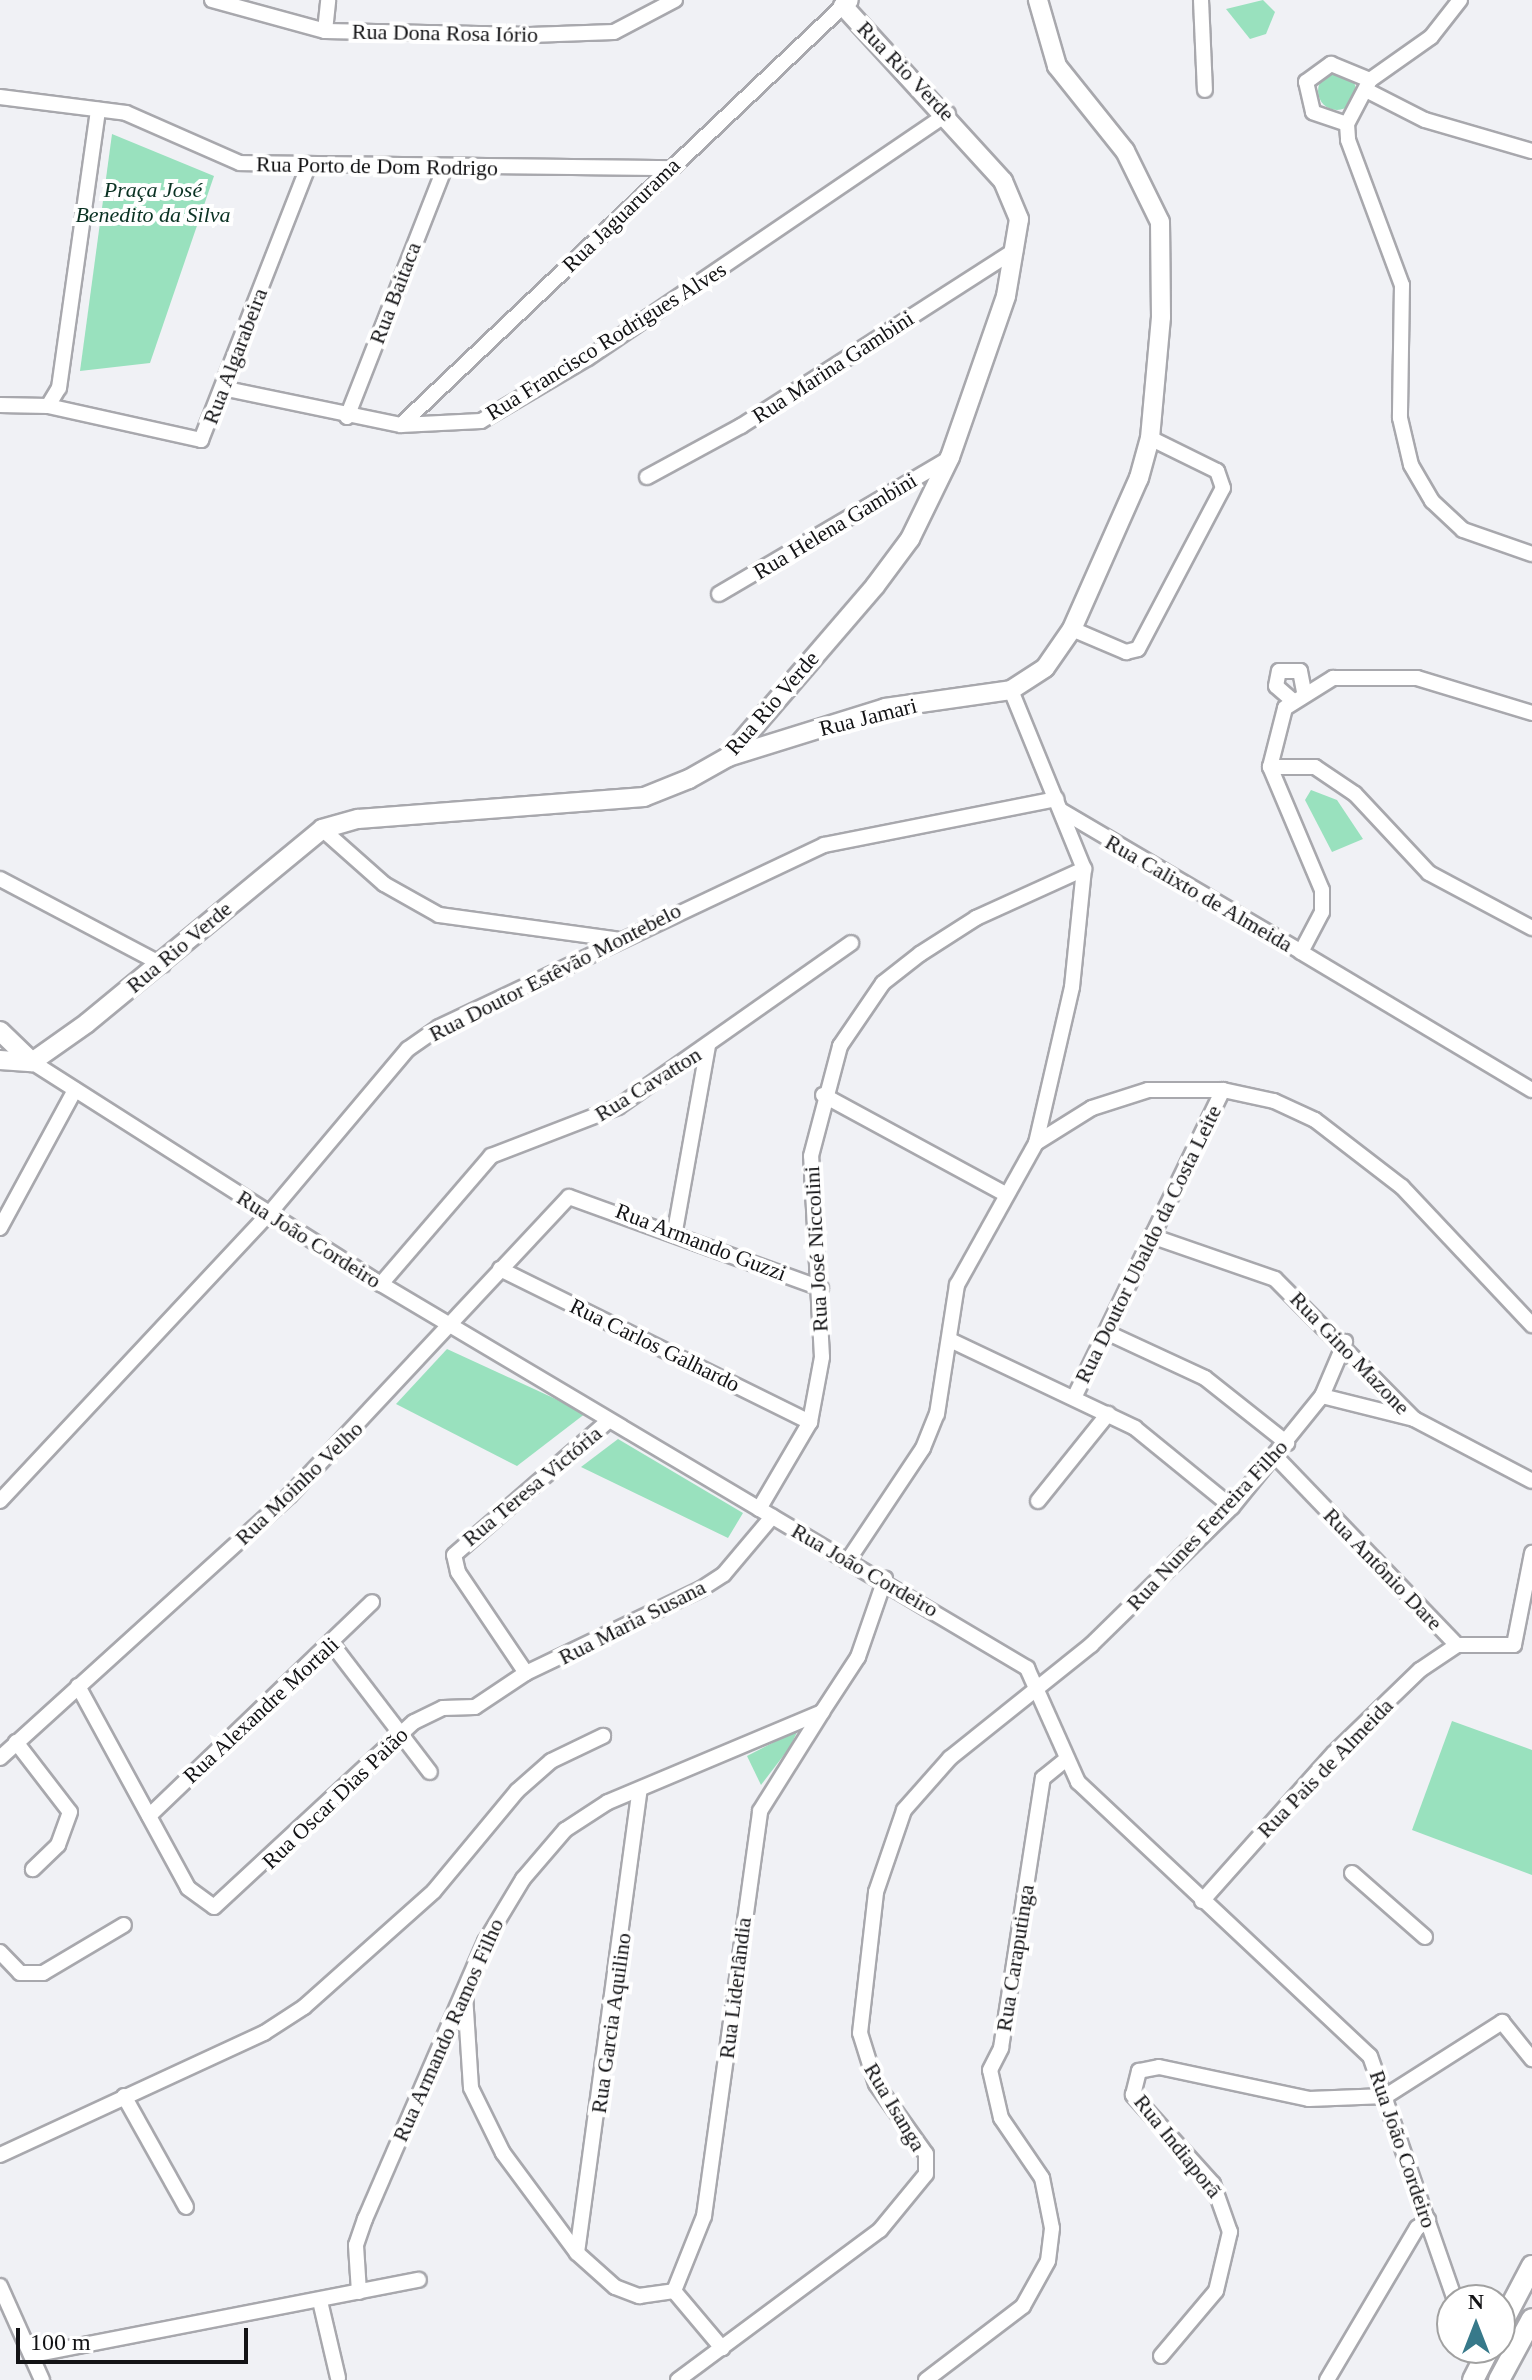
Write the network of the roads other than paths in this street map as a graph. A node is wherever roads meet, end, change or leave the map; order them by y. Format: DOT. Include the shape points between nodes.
graph roads {
  1 [pos="212,0"];
  2 [pos="328,0"];
  3 [pos="675,0"];
  4 [pos="1038,0"];
  5 [pos="1201,0"];
  6 [pos="1460,0"];
  7 [pos="846,3"];
  8 [pos="246,6"];
  9 [pos="325,31"];
  10 [pos="1368,85"];
  11 [pos="1205,90"];
  12 [pos="0,97"];
  13 [pos="98,110"];
  14 [pos="948,113"];
  15 [pos="1347,124"];
  16 [pos="1532,151"];
  17 [pos="671,168"];
  18 [pos="307,169"];
  19 [pos="444,169"];
  20 [pos="1015,250"];
  21 [pos="222,388"];
  22 [pos="0,405"];
  23 [pos="48,406"];
  24 [pos="347,417"];
  25 [pos="401,425"];
  26 [pos="1150,438"];
  27 [pos="950,457"];
  28 [pos="647,477"];
  29 [pos="1532,554"];
  30 [pos="719,594"];
  31 [pos="1072,629"];
  32 [pos="1011,690"];
  33 [pos="781,693"];
  34 [pos="1532,713"];
  35 [pos="791,737"];
  36 [pos="728,757"];
  37 [pos="1270,767"];
  38 [pos="1059,805"];
  39 [pos="322,829"];
  40 [pos="1084,869"];
  41 [pos="0,879"];
  42 [pos="1532,928"];
  43 [pos="615,939"];
  44 [pos="851,943"];
  45 [pos="1301,952"];
  46 [pos="163,965"];
  47 [pos="0,1031"];
  48 [pos="708,1046"];
  49 [pos="0,1060"];
  50 [pos="32,1062"];
  51 [pos="75,1090"];
  52 [pos="1223,1090"];
  53 [pos="1532,1090"];
  54 [pos="823,1095"];
  55 [pos="1036,1143"];
  56 [pos="1007,1195"];
  57 [pos="0,1196"];
  58 [pos="581,1196"];
  59 [pos="16,1198"];
  60 [pos="268,1215"];
  61 [pos="0,1228"];
  62 [pos="675,1231"];
  63 [pos="1151,1236"];
  64 [pos="500,1269"];
  65 [pos="381,1284"];
  66 [pos="821,1288"];
  67 [pos="450,1325"];
  68 [pos="1532,1325"];
  69 [pos="1106,1332"];
  70 [pos="950,1340"];
  71 [pos="1345,1342"];
  72 [pos="1322,1396"];
  73 [pos="1074,1398"];
  74 [pos="1108,1414"];
  75 [pos="1414,1419"];
  76 [pos="608,1421"];
  77 [pos="810,1422"];
  78 [pos="1287,1443"];
  79 [pos="1275,1456"];
  80 [pos="1532,1481"];
  81 [pos="0,1501"];
  82 [pos="1038,1501"];
  83 [pos="1232,1507"];
  84 [pos="765,1513"];
  85 [pos="1532,1553"];
  86 [pos="849,1559"];
  87 [pos="885,1579"];
  88 [pos="1528,1594"];
  89 [pos="372,1602"];
  90 [pos="332,1644"];
  91 [pos="1457,1645"];
  92 [pos="526,1673"];
  93 [pos="78,1686"];
  94 [pos="1043,1689"];
  95 [pos="475,1707"];
  96 [pos="822,1712"];
  97 [pos="403,1736"];
  98 [pos="603,1736"];
  99 [pos="16,1742"];
  100 [pos="0,1758"];
  101 [pos="1063,1762"];
  102 [pos="430,1772"];
  103 [pos="639,1792"];
  104 [pos="149,1816"];
  105 [pos="33,1869"];
  106 [pos="1352,1873"];
  107 [pos="1202,1901"];
  108 [pos="124,1925"];
  109 [pos="1425,1937"];
  110 [pos="0,1952"];
  111 [pos="465,1995"];
  112 [pos="1532,2059"];
  113 [pos="124,2096"];
  114 [pos="1386,2096"];
  115 [pos="0,2155"];
  116 [pos="186,2207"];
  117 [pos="1428,2220"];
  118 [pos="577,2253"];
  119 [pos="1532,2266"];
  120 [pos="419,2280"];
  121 [pos="1450,2284"];
  122 [pos="0,2286"];
  123 [pos="674,2291"];
  124 [pos="359,2292"];
  125 [pos="1516,2296"];
  126 [pos="320,2301"];
  127 [pos="1532,2319"];
  128 [pos="722,2348"];
  129 [pos="32,2355"];
  130 [pos="1161,2356"];
  131 [pos="1489,2365"];
  132 [pos="338,2378"];
  133 [pos="42,2380"];
  134 [pos="678,2380"];
  135 [pos="926,2380"];
  136 [pos="1327,2380"];
  1 -- 8 [label="street, Rua Dona Rosa Iório"];
  2 -- 9 [label="street"];
  3 -- 9 [label="street, Rua Dona Rosa Iório" via="614,32"];
  4 -- 26 [label="street" via="1057,66 1125,151 1160,222 1161,317"];
  5 -- 11 [label="street"];
  6 -- 10 [label="street" via="1431,37"];
  7 -- 14 [label="street, Rua Rio Verde"];
  7 -- 17 [label="street, Rua Jaguarurama"];
  8 -- 9 [label="street, Rua Dona Rosa Iório"];
  10 -- 15 [label="street"];
  10 -- 15 [label="street" via="1331,64 1306,82 1313,112"];
  10 -- 16 [label="street" via="1425,120"];
  12 -- 13 [label="street, Rua Porto de Dom Rodrigo"];
  13 -- 18 [label="street, Rua Porto de Dom Rodrigo" via="150,120 240,163"];
  13 -- 23 [label="street" via="59,388"];
  14 -- 20 [label="street, Rua Rio Verde" via="1014,199"];
  14 -- 25 [label="street, Rua Francisco Rodrigues Alves" via="504,410 457,427"];
  15 -- 29 [label="street" via="1352,160 1402,285 1400,418 1411,465 1432,501 1463,530"];
  17 -- 19 [label="street, Rua Porto de Dom Rodrigo"];
  17 -- 25 [label="street, Rua Jaguarurama"];
  18 -- 19 [label="street, Rua Porto de Dom Rodrigo"];
  18 -- 21 [label="street, Rua Algarabeira"];
  19 -- 24 [label="street, Rua Baitaca"];
  20 -- 27 [label="street, Rua Rio Verde"];
  20 -- 28 [label="street, Rua Marina Gambini" via="741,426"];
  21 -- 23 [label="street, Rua Algarabeira" via="206,435 196,440"];
  21 -- 24 [label="street, Rua Francisco Rodrigues Alves"];
  22 -- 23 [label="street, Rua Algarabeira"];
  24 -- 25 [label="street, Rua Francisco Rodrigues Alves"];
  26 -- 31 [label="street"];
  26 -- 31 [label="street" via="1225,480 1138,649 1126,652"];
  27 -- 30 [label="street, Rua Helena Gambini"];
  27 -- 33 [label="street, Rua Rio Verde" via="910,539"];
  31 -- 32 [label="street" via="1045,668"];
  32 -- 35 [label="street, Rua Jamari" via="885,708"];
  32 -- 38 [label="street"];
  33 -- 35 [label="street" via="774,731"];
  33 -- 36 [label="street, Rua Rio Verde"];
  34 -- 37 [label="street" via="1378,673 1333,678 1298,695 1276,727"];
  35 -- 36 [label="street, Rua Jamari"];
  36 -- 39 [label="street, Rua Rio Verde" via="644,797 358,819"];
  37 -- 42 [label="street" via="1326,771 1429,873"];
  37 -- 45 [label="street, Rua Calixto de Almeida" via="1324,900"];
  38 -- 40 [label="street"];
  38 -- 43 [label="street, Rua Doutor Estêvão Montebelo" via="824,845"];
  38 -- 45 [label="street, Rua Calixto de Almeida"];
  39 -- 43 [label="street" via="384,884 439,915"];
  39 -- 46 [label="street, Rua Rio Verde"];
  40 -- 54 [label="street, Rua José Niccolini" via="976,918 883,983 840,1046"];
  40 -- 55 [label="street" via="1077,960"];
  41 -- 46 [label="street"];
  43 -- 60 [label="street, Rua Doutor Estêvão Montebelo" via="408,1049"];
  44 -- 48 [label="street, Rua Cavatton"];
  45 -- 53 [label="street"];
  46 -- 50 [label="street, Rua Rio Verde"];
  47 -- 50 [label="street"];
  48 -- 62 [label="street"];
  48 -- 65 [label="street, Rua Cavatton" via="618,1107 491,1156"];
  49 -- 50 [label="street"];
  50 -- 51 [label="street, Rua João Cordeiro"];
  51 -- 59 [label="street"];
  51 -- 60 [label="street, Rua João Cordeiro"];
  52 -- 55 [label="street" via="1180,1087 1124,1096"];
  52 -- 63 [label="street, Rua Doutor Ubaldo da Costa Leite"];
  52 -- 68 [label="street" via="1274,1101 1343,1139 1459,1243"];
  54 -- 56 [label="street"];
  54 -- 66 [label="street, Rua José Niccolini" via="811,1156"];
  55 -- 56 [label="street"];
  56 -- 70 [label="street" via="957,1285"];
  57 -- 59 [label="street"];
  58 -- 62 [label="street, Rua Armando Guzzi"];
  58 -- 64 [label="street, Rua Moinho Velho" via="556,1206"];
  59 -- 61 [label="street"];
  60 -- 65 [label="street, Rua João Cordeiro"];
  60 -- 81 [label="street, Rua Doutor Estêvão Montebelo"];
  62 -- 66 [label="street, Rua Armando Guzzi"];
  63 -- 69 [label="street, Rua Doutor Ubaldo da Costa Leite"];
  63 -- 71 [label="street, Rua Gino Mazone" via="1275,1279"];
  64 -- 67 [label="street, Rua Moinho Velho"];
  64 -- 77 [label="street, Rua Carlos Galhardo"];
  65 -- 67 [label="street, Rua João Cordeiro"];
  66 -- 77 [label="street, Rua José Niccolini" via="822,1357"];
  67 -- 76 [label="street, Rua João Cordeiro"];
  67 -- 93 [label="street, Rua Moinho Velho" via="290,1495"];
  69 -- 73 [label="street, Rua Doutor Ubaldo da Costa Leite"];
  69 -- 78 [label="street" via="1205,1378"];
  70 -- 73 [label="street"];
  70 -- 86 [label="street" via="923,1448"];
  71 -- 72 [label="street, Rua Nunes Ferreira Filho"];
  71 -- 75 [label="street, Rua Gino Mazone"];
  72 -- 75 [label="street"];
  72 -- 78 [label="street, Rua Nunes Ferreira Filho"];
  73 -- 74 [label="street"];
  74 -- 82 [label="street"];
  74 -- 83 [label="street" via="1172,1453"];
  75 -- 80 [label="street"];
  76 -- 84 [label="street, Rua João Cordeiro"];
  76 -- 92 [label="street, Rua Teresa Victória" via="454,1555 458,1572"];
  77 -- 84 [label="street, Rua José Niccolini"];
  78 -- 79 [label="street, Rua Nunes Ferreira Filho"];
  79 -- 83 [label="street, Rua Nunes Ferreira Filho"];
  79 -- 91 [label="street, Rua Antônio Dare"];
  83 -- 94 [label="street, Rua Nunes Ferreira Filho"];
  84 -- 86 [label="street, Rua João Cordeiro"];
  84 -- 92 [label="street, Rua Maria Susana" via="724,1574"];
  85 -- 88 [label="street"];
  86 -- 87 [label="street, Rua João Cordeiro"];
  87 -- 94 [label="street, Rua João Cordeiro" via="1027,1668"];
  87 -- 96 [label="street" via="858,1657"];
  88 -- 91 [label="street, Rua Antônio Dare" via="1516,1642 1507,1649"];
  89 -- 90 [label="street, Rua Alexandre Mortali"];
  90 -- 97 [label="street"];
  90 -- 104 [label="street, Rua Alexandre Mortali"];
  91 -- 107 [label="street, Rua Pais de Almeida" via="1420,1670 1334,1753"];
  92 -- 95 [label="street, Rua Maria Susana"];
  93 -- 99 [label="street, Rua Moinho Velho"];
  93 -- 104 [label="street"];
  94 -- 101 [label="street, Rua João Cordeiro"];
  94 -- 128 [label="street, Rua Isanga" via="926,1782 893,1831 876,1892 860,2033 876,2084 926,2154 921,2184 880,2230"];
  95 -- 97 [label="street, Rua Oscar Dias Paião" via="429,1714"];
  96 -- 103 [label="street, Rua Armando Ramos Filho"];
  96 -- 123 [label="street, Rua Liderlândia" via="760,1811 704,2216 684,2278"];
  97 -- 102 [label="street"];
  97 -- 104 [label="street, Rua Oscar Dias Paião" via="226,1902 204,1906"];
  98 -- 113 [label="street" via="551,1761 517,1791 434,1891 304,2007 264,2033"];
  99 -- 100 [label="street, Rua Moinho Velho"];
  99 -- 105 [label="street" via="70,1812 58,1845"];
  101 -- 107 [label="street, Rua João Cordeiro"];
  101 -- 135 [label="street, Rua Caraputinga" via="1043,1778 1001,2048 990,2070 1001,2118 1042,2178 1052,2228 1048,2261 1023,2306"];
  103 -- 111 [label="street, Rua Armando Ramos Filho" via="586,1816 543,1854 502,1909"];
  103 -- 118 [label="street, Rua Garcia Aquilino"];
  106 -- 109 [label="street"];
  107 -- 114 [label="street, Rua João Cordeiro" via="1348,2029 1370,2056"];
  108 -- 110 [label="street" via="43,1973 20,1973"];
  111 -- 118 [label="street" via="466,2059 483,2120"];
  111 -- 124 [label="street, Rua Armando Ramos Filho" via="365,2219 356,2245"];
  112 -- 114 [label="street" via="1510,2025 1495,2024"];
  113 -- 115 [label="street"];
  113 -- 116 [label="street"];
  114 -- 117 [label="street, Rua João Cordeiro"];
  114 -- 130 [label="street, Rua Indiaporã" via="1309,2099 1159,2067 1134,2075 1139,2105 1213,2184 1230,2232 1216,2291"];
  117 -- 121 [label="street, Rua João Cordeiro"];
  117 -- 136 [label="street" via="1417,2228"];
  118 -- 123 [label="street" via="615,2287 639,2296"];
  119 -- 125 [label="main road"];
  120 -- 124 [label="street"];
  122 -- 129 [label="street"];
  123 -- 128 [label="street"];
  124 -- 126 [label="street"];
  126 -- 129 [label="street"];
  126 -- 132 [label="street"];
  127 -- 131 [label="main road"];
  128 -- 134 [label="street, Rua Isanga"];
  129 -- 133 [label="street"];
}
